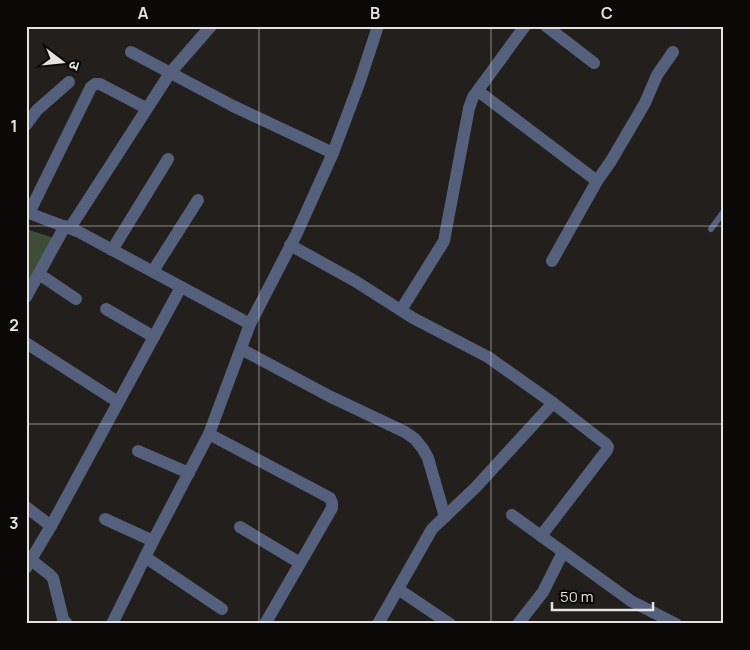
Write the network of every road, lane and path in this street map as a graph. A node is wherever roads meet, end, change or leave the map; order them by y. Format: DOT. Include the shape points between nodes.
graph roads {
  1 [pos="211,26"];
  2 [pos="378,26"];
  3 [pos="525,26"];
  4 [pos="546,26"];
  5 [pos="131,52"];
  6 [pos="673,52"];
  7 [pos="594,63"];
  8 [pos="170,73"];
  9 [pos="69,82"];
  10 [pos="478,91"];
  11 [pos="146,108"];
  12 [pos="26,125"];
  13 [pos="333,153"];
  14 [pos="168,159"];
  15 [pos="597,181"];
  16 [pos="198,200"];
  17 [pos="724,211"];
  18 [pos="28,212"];
  19 [pos="67,227"];
  20 [pos="711,229"];
  21 [pos="290,245"];
  22 [pos="112,250"];
  23 [pos="552,261"];
  24 [pos="153,271"];
  25 [pos="38,274"];
  26 [pos="181,287"];
  27 [pos="26,297"];
  28 [pos="76,299"];
  29 [pos="106,309"];
  30 [pos="400,310"];
  31 [pos="250,324"];
  32 [pos="154,337"];
  33 [pos="26,343"];
  34 [pos="241,349"];
  35 [pos="118,402"];
  36 [pos="553,403"];
  37 [pos="209,434"];
  38 [pos="138,452"];
  39 [pos="188,473"];
  40 [pos="26,507"];
  41 [pos="512,515"];
  42 [pos="445,516"];
  43 [pos="105,519"];
  44 [pos="51,526"];
  45 [pos="240,527"];
  46 [pos="541,536"];
  47 [pos="153,541"];
  48 [pos="563,552"];
  49 [pos="145,557"];
  50 [pos="300,563"];
  51 [pos="29,564"];
  52 [pos="398,589"];
  53 [pos="222,609"];
  54 [pos="67,624"];
  55 [pos="112,624"];
  56 [pos="265,624"];
  57 [pos="378,624"];
  58 [pos="450,624"];
  59 [pos="518,624"];
  60 [pos="676,624"];
  1 -- 8 [label="street"];
  2 -- 13 [label="street"];
  3 -- 10 [label="street"];
  4 -- 7 [label="street"];
  5 -- 8 [label="street"];
  6 -- 15 [label="street"];
  8 -- 11 [label="street"];
  8 -- 13 [label="street"];
  9 -- 12 [label="street" via="37,110"];
  10 -- 15 [label="street"];
  10 -- 30 [label="street" via="469,108 444,241"];
  11 -- 18 [label="street" via="100,84 91,87"];
  11 -- 19 [label="street"];
  13 -- 21 [label="street"];
  14 -- 22 [label="street"];
  15 -- 23 [label="street"];
  16 -- 24 [label="street"];
  17 -- 20 [label="lane"];
  18 -- 19 [label="street"];
  19 -- 22 [label="street"];
  19 -- 25 [label="street"];
  21 -- 30 [label="street"];
  21 -- 31 [label="street"];
  22 -- 24 [label="street"];
  24 -- 26 [label="street"];
  25 -- 27 [label="street"];
  25 -- 28 [label="street"];
  26 -- 31 [label="street"];
  26 -- 32 [label="street"];
  29 -- 32 [label="street"];
  30 -- 36 [label="street" via="488,357"];
  31 -- 34 [label="street"];
  32 -- 35 [label="street"];
  33 -- 35 [label="street"];
  34 -- 37 [label="street"];
  34 -- 42 [label="street" via="415,439 428,458"];
  35 -- 44 [label="street"];
  36 -- 42 [label="street"];
  36 -- 46 [label="street" via="608,446"];
  37 -- 39 [label="street"];
  37 -- 50 [label="street" via="330,498 332,508"];
  38 -- 39 [label="street"];
  39 -- 47 [label="street"];
  40 -- 44 [label="street"];
  41 -- 46 [label="street"];
  42 -- 52 [label="street" via="432,529"];
  43 -- 47 [label="street"];
  44 -- 51 [label="street"];
  45 -- 50 [label="street"];
  46 -- 48 [label="street"];
  47 -- 49 [label="street"];
  48 -- 59 [label="street" via="543,592"];
  48 -- 60 [label="street" via="631,601"];
  49 -- 53 [label="street"];
  49 -- 55 [label="street"];
  50 -- 56 [label="street"];
  51 -- 54 [label="street" via="53,578"];
  52 -- 57 [label="street"];
  52 -- 58 [label="street"];
}
